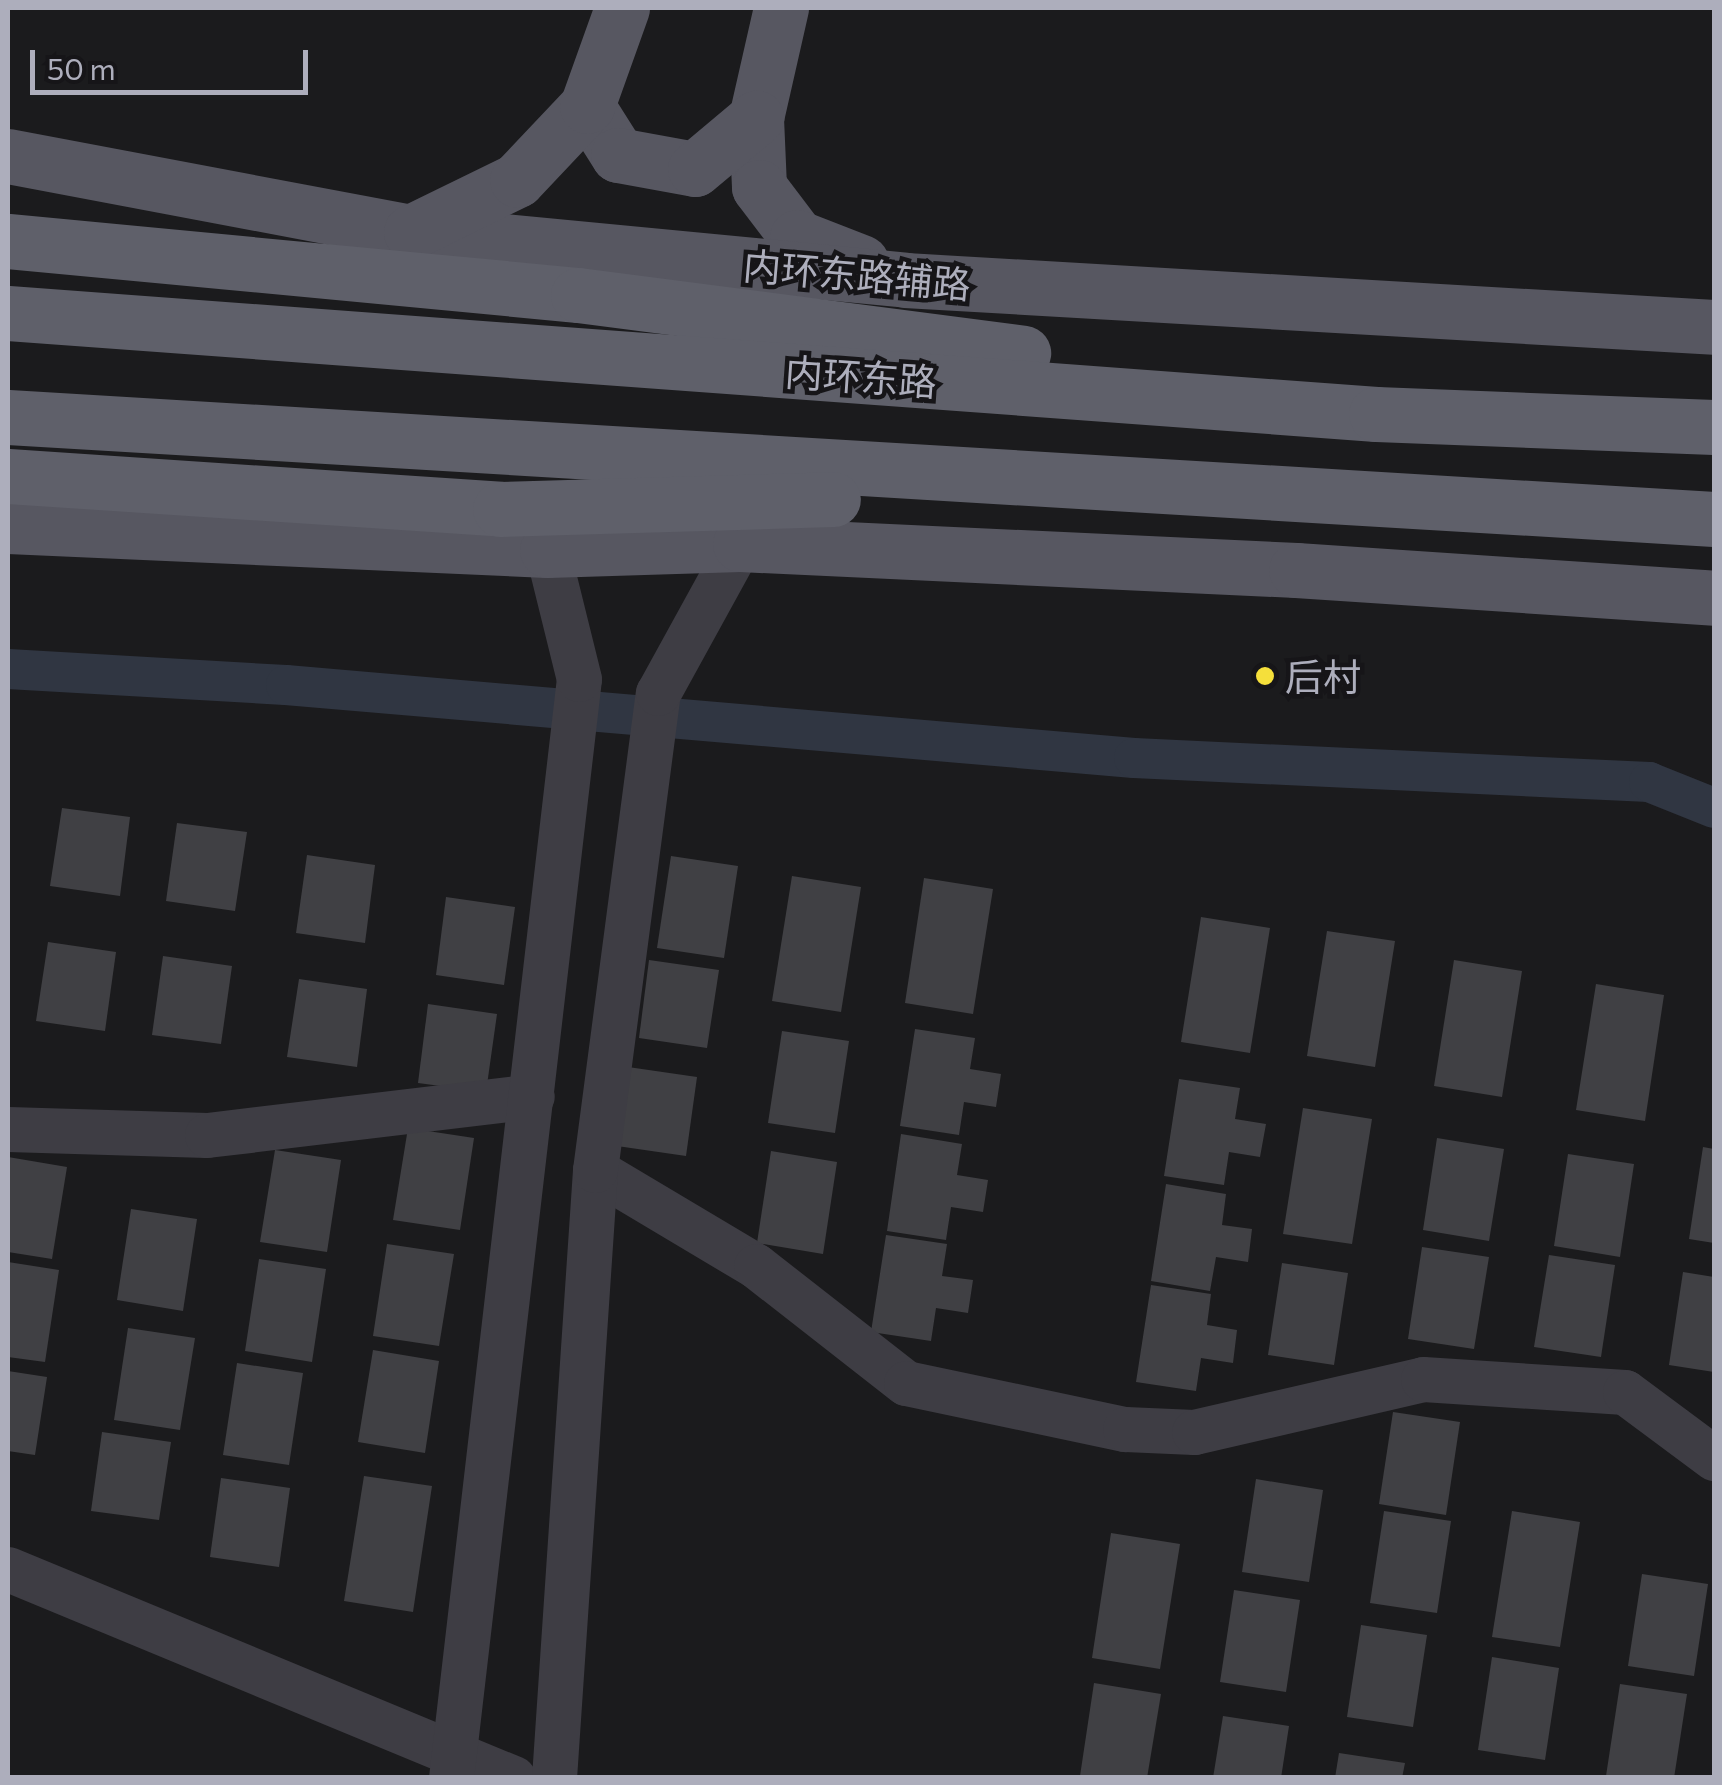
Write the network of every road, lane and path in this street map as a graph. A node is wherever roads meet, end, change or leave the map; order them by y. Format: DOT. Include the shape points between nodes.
graph roads {
  1 [pos="622,8"];
  2 [pos="780,8"];
  3 [pos="586,106"];
  4 [pos="756,118"];
  5 [pos="8,156"];
  6 [pos="411,232"];
  7 [pos="8,241"];
  8 [pos="905,280"];
  9 [pos="8,313"];
  10 [pos="1714,327"];
  11 [pos="1376,414"];
  12 [pos="8,417"];
  13 [pos="1714,427"];
  14 [pos="8,476"];
  15 [pos="1217,490"];
  16 [pos="1714,519"];
  17 [pos="8,526"];
  18 [pos="740,544"];
  19 [pos="547,550"];
  20 [pos="1714,598"];
  21 [pos="532,1096"];
  22 [pos="8,1129"];
  23 [pos="594,1170"];
  24 [pos="1714,1458"];
  25 [pos="8,1569"];
  26 [pos="454,1766"];
  27 [pos="513,1778"];
  28 [pos="554,1778"];
  1 -- 3 [label="main road"];
  2 -- 4 [label="main road"];
  3 -- 4 [label="main road" via="618,154 696,169"];
  3 -- 6 [label="main road" via="518,180"];
  4 -- 8 [label="main road" via="759,187 798,237"];
  5 -- 6 [label="main road, 内环东路辅路"];
  6 -- 8 [label="main road, 内环东路辅路"];
  7 -- 11 [label="highway" via="578,295 1033,354"];
  8 -- 10 [label="main road, 内环东路辅路"];
  9 -- 11 [label="highway, 内环东路"];
  11 -- 13 [label="highway, 内环东路"];
  12 -- 15 [label="highway"];
  14 -- 15 [label="highway" via="500,509"];
  15 -- 16 [label="highway"];
  17 -- 19 [label="main road"];
  18 -- 19 [label="main road"];
  18 -- 20 [label="main road"];
  18 -- 23 [label="street" via="658,693"];
  19 -- 21 [label="street" via="579,678"];
  21 -- 22 [label="street" via="207,1135"];
  21 -- 26 [label="street"];
  23 -- 24 [label="street" via="756,1266 906,1383 1124,1429 1194,1432 1423,1379 1626,1392"];
  23 -- 28 [label="street"];
  25 -- 26 [label="street"];
  26 -- 27 [label="street"];
}
